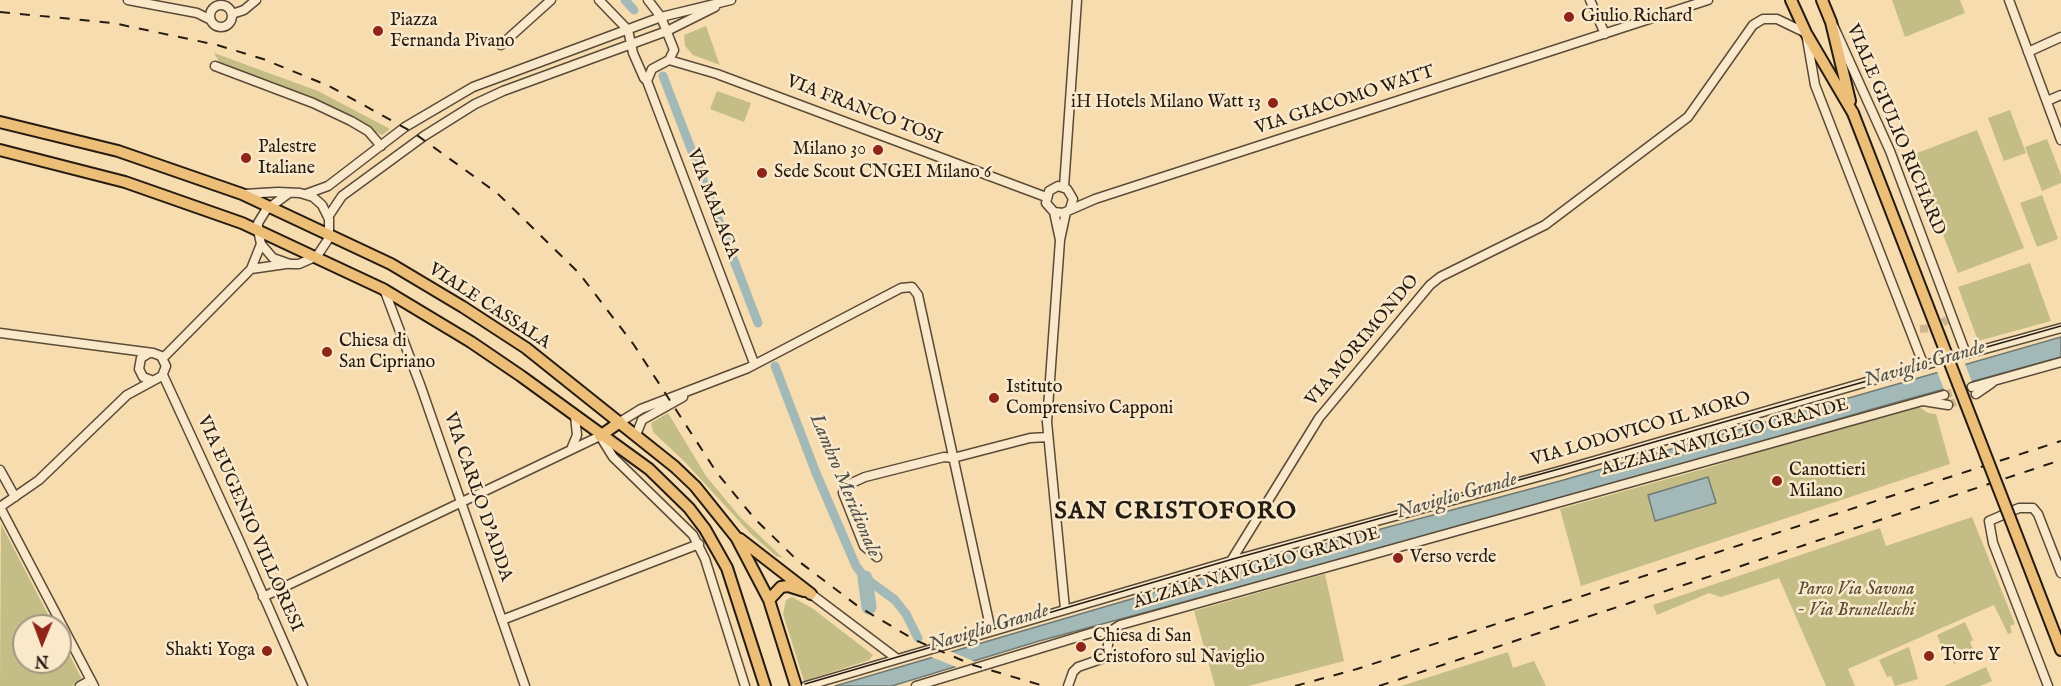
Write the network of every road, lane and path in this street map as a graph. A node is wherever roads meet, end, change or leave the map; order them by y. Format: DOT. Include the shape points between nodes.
graph roads {
  1 [pos="128,0"];
  2 [pos="256,0"];
  3 [pos="551,0"];
  4 [pos="599,0"];
  5 [pos="648,0"];
  6 [pos="1077,0"];
  7 [pos="1590,0"];
  8 [pos="1708,0"];
  9 [pos="1791,0"];
  10 [pos="1822,0"];
  11 [pos="2009,0"];
  12 [pos="726,2"];
  13 [pos="232,14"];
  14 [pos="661,17"];
  15 [pos="209,19"];
  16 [pos="1831,22"];
  17 [pos="628,30"];
  18 [pos="667,31"];
  19 [pos="1806,33"];
  20 [pos="1605,34"];
  21 [pos="2061,37"];
  22 [pos="633,44"];
  23 [pos="501,45"];
  24 [pos="2028,52"];
  25 [pos="636,59"];
  26 [pos="669,60"];
  27 [pos="657,65"];
  28 [pos="215,66"];
  29 [pos="647,81"];
  30 [pos="2061,95"];
  31 [pos="2047,101"];
  32 [pos="1852,113"];
  33 [pos="0,122"];
  34 [pos="2061,140"];
  35 [pos="381,146"];
  36 [pos="0,150"];
  37 [pos="1064,187"];
  38 [pos="289,193"];
  39 [pos="242,194"];
  40 [pos="306,194"];
  41 [pos="1046,197"];
  42 [pos="1073,198"];
  43 [pos="1095,199"];
  44 [pos="269,206"];
  45 [pos="1068,210"];
  46 [pos="1054,212"];
  47 [pos="328,217"];
  48 [pos="258,230"];
  49 [pos="330,233"];
  50 [pos="1060,240"];
  51 [pos="261,244"];
  52 [pos="317,256"];
  53 [pos="290,264"];
  54 [pos="251,268"];
  55 [pos="383,289"];
  56 [pos="410,304"];
  57 [pos="396,320"];
  58 [pos="2061,328"];
  59 [pos="0,333"];
  60 [pos="112,349"];
  61 [pos="149,353"];
  62 [pos="163,358"];
  63 [pos="2061,362"];
  64 [pos="754,363"];
  65 [pos="139,368"];
  66 [pos="163,375"];
  67 [pos="151,380"];
  68 [pos="701,385"];
  69 [pos="1974,390"];
  70 [pos="127,395"];
  71 [pos="1944,395"];
  72 [pos="1923,401"];
  73 [pos="1948,405"];
  74 [pos="574,417"];
  75 [pos="621,422"];
  76 [pos="636,435"];
  77 [pos="600,436"];
  78 [pos="1048,437"];
  79 [pos="572,447"];
  80 [pos="953,458"];
  81 [pos="0,470"];
  82 [pos="15,497"];
  83 [pos="462,502"];
  84 [pos="0,507"];
  85 [pos="736,537"];
  86 [pos="699,544"];
  87 [pos="877,557"];
  88 [pos="1231,561"];
  89 [pos="2061,573"];
  90 [pos="811,594"];
  91 [pos="263,597"];
  92 [pos="770,600"];
  93 [pos="1065,609"];
  94 [pos="502,620"];
  95 [pos="991,631"];
  96 [pos="1109,632"];
  97 [pos="2061,650"];
  98 [pos="896,658"];
  99 [pos="795,682"];
  100 [pos="93,683"];
  101 [pos="80,686"];
  102 [pos="303,686"];
  103 [pos="525,686"];
  104 [pos="745,686"];
  105 [pos="765,686"];
  106 [pos="806,686"];
  107 [pos="916,686"];
  108 [pos="1068,686"];
  109 [pos="2048,686"];
  1 -- 15 [label="street" via="197,13"];
  2 -- 13 [label="street"];
  3 -- 23 [label="street"];
  4 -- 17 [label="street"];
  5 -- 14 [label="street"];
  6 -- 37 [label="street"];
  7 -- 20 [label="street"];
  8 -- 20 [label="street, VIA GIACOMO WATT"];
  9 -- 19 [label="main road, VIALE GIULIO RICHARD"];
  10 -- 16 [label="main road"];
  11 -- 24 [label="street"];
  12 -- 14 [label="street"];
  12 -- 18 [label="street"];
  13 -- 15 [label="street" via="230,23 222,28"];
  13 -- 15 [label="street" via="219,5 210,10"];
  14 -- 17 [label="street"];
  14 -- 18 [label="street"];
  16 -- 32 [label="main road, VIALE GIULIO RICHARD"];
  16 -- 58 [label="street, VIALE GIULIO RICHARD" via="1890,151 1964,355"];
  17 -- 22 [label="street, VIA MALAGA"];
  17 -- 35 [label="street" via="473,87 426,113"];
  18 -- 22 [label="street"];
  18 -- 26 [label="street" via="674,50"];
  19 -- 32 [label="main road, VIALE GIULIO RICHARD"];
  19 -- 88 [label="street, VIA MORIMONDO" via="1777,19 1763,19 1753,26 1688,117 1545,225 1431,285 1319,418"];
  19 -- 88 [label="street, VIA LODOVICO IL MORO" via="1815,85 1928,365"];
  20 -- 43 [label="street, VIA GIACOMO WATT"];
  21 -- 24 [label="street"];
  22 -- 25 [label="street, VIA MALAGA"];
  22 -- 47 [label="street" via="475,104 342,196"];
  24 -- 31 [label="street"];
  25 -- 27 [label="street"];
  25 -- 29 [label="street, VIA MALAGA"];
  26 -- 27 [label="street"];
  26 -- 41 [label="street, VIA FRANCO TOSI" via="717,74"];
  27 -- 29 [label="street"];
  28 -- 35 [label="street" via="342,117 368,131"];
  29 -- 64 [label="street, VIA MALAGA"];
  30 -- 31 [label="street"];
  31 -- 34 [label="street"];
  32 -- 97 [label="main road, bridge"];
  33 -- 39 [label="main road, VIALE CASSALA" via="118,151"];
  35 -- 40 [label="street" via="328,186"];
  36 -- 48 [label="main road" via="135,185"];
  37 -- 41 [label="street" via="1053,188"];
  37 -- 42 [label="street"];
  38 -- 39 [label="street, VIALE CASSALA"];
  38 -- 40 [label="street, VIALE CASSALA"];
  38 -- 44 [label="street"];
  39 -- 44 [label="main road, VIALE CASSALA"];
  40 -- 47 [label="street" via="318,201"];
  41 -- 46 [label="street" via="1048,208"];
  42 -- 43 [label="street, VIA GIACOMO WATT"];
  42 -- 45 [label="street"];
  43 -- 45 [label="street, VIA GIACOMO WATT"];
  44 -- 48 [label="street"];
  44 -- 49 [label="main road, VIALE CASSALA"];
  45 -- 46 [label="street"];
  45 -- 50 [label="street"];
  46 -- 50 [label="street"];
  47 -- 49 [label="street"];
  48 -- 51 [label="street"];
  48 -- 52 [label="main road"];
  49 -- 52 [label="street"];
  49 -- 75 [label="main road, VIALE CASSALA" via="464,307 526,348"];
  50 -- 78 [label="street"];
  51 -- 53 [label="street" via="273,258"];
  51 -- 54 [label="street"];
  52 -- 53 [label="street"];
  52 -- 55 [label="main road"];
  53 -- 54 [label="street"];
  54 -- 62 [label="street"];
  55 -- 56 [label="main road"];
  55 -- 57 [label="street, VIA CARLO D'ADDA"];
  56 -- 57 [label="street"];
  56 -- 74 [label="main road" via="471,342"];
  57 -- 83 [label="street, VIA CARLO D'ADDA"];
  59 -- 60 [label="street"];
  60 -- 61 [label="street"];
  60 -- 65 [label="street"];
  61 -- 62 [label="street"];
  61 -- 65 [label="street" via="141,358"];
  62 -- 66 [label="street"];
  63 -- 69 [label="street" via="1995,380"];
  64 -- 68 [label="street"];
  64 -- 80 [label="street" via="901,288 912,287 918,295"];
  65 -- 67 [label="street"];
  65 -- 70 [label="street"];
  66 -- 67 [label="street"];
  66 -- 91 [label="street, VIA EUGENIO VILLORESI"];
  67 -- 70 [label="street"];
  68 -- 75 [label="street" via="641,409"];
  68 -- 76 [label="street" via="642,420"];
  70 -- 82 [label="street" via="68,454"];
  71 -- 72 [label="street, ALZAIA NAVIGLIO GRANDE"];
  72 -- 73 [label="street, ALZAIA NAVIGLIO GRANDE"];
  72 -- 96 [label="street, ALZAIA NAVIGLIO GRANDE" via="1131,622"];
  74 -- 77 [label="main road"];
  74 -- 79 [label="street" via="577,435"];
  75 -- 76 [label="main road, VIALE CASSALA"];
  75 -- 77 [label="main road"];
  76 -- 85 [label="main road, VIALE CASSALA" via="695,486"];
  77 -- 79 [label="street"];
  77 -- 86 [label="street" via="613,457 682,522"];
  77 -- 105 [label="main road" via="649,470 689,508 718,550 735,590"];
  78 -- 80 [label="street"];
  78 -- 93 [label="street"];
  79 -- 83 [label="street"];
  80 -- 87 [label="street" via="866,477 845,486 843,493 864,546"];
  80 -- 95 [label="street"];
  81 -- 82 [label="street"];
  82 -- 84 [label="street"];
  83 -- 91 [label="street"];
  83 -- 94 [label="street, VIA CARLO D'ADDA"];
  84 -- 100 [label="street"];
  85 -- 90 [label="main road"];
  85 -- 92 [label="main road, VIALE CASSALA"];
  86 -- 94 [label="street"];
  86 -- 104 [label="street"];
  88 -- 93 [label="street, VIA LODOVICO IL MORO"];
  89 -- 109 [label="street" via="2032,507 2019,508 1989,521 1993,543"];
  90 -- 92 [label="main road" via="788,586 776,590"];
  90 -- 98 [label="street"];
  91 -- 102 [label="street, VIA EUGENIO VILLORESI"];
  92 -- 99 [label="main road, VIALE CASSALA"];
  93 -- 95 [label="street, VIA LODOVICO IL MORO"];
  94 -- 103 [label="street, VIA CARLO D'ADDA"];
  95 -- 98 [label="street, VIA LODOVICO IL MORO"];
  96 -- 107 [label="street, ALZAIA NAVIGLIO GRANDE" via="1094,632"];
  96 -- 108 [label="street" via="1107,657 1078,667"];
  98 -- 106 [label="street, VIA LODOVICO IL MORO"];
  100 -- 101 [label="street"];
}
